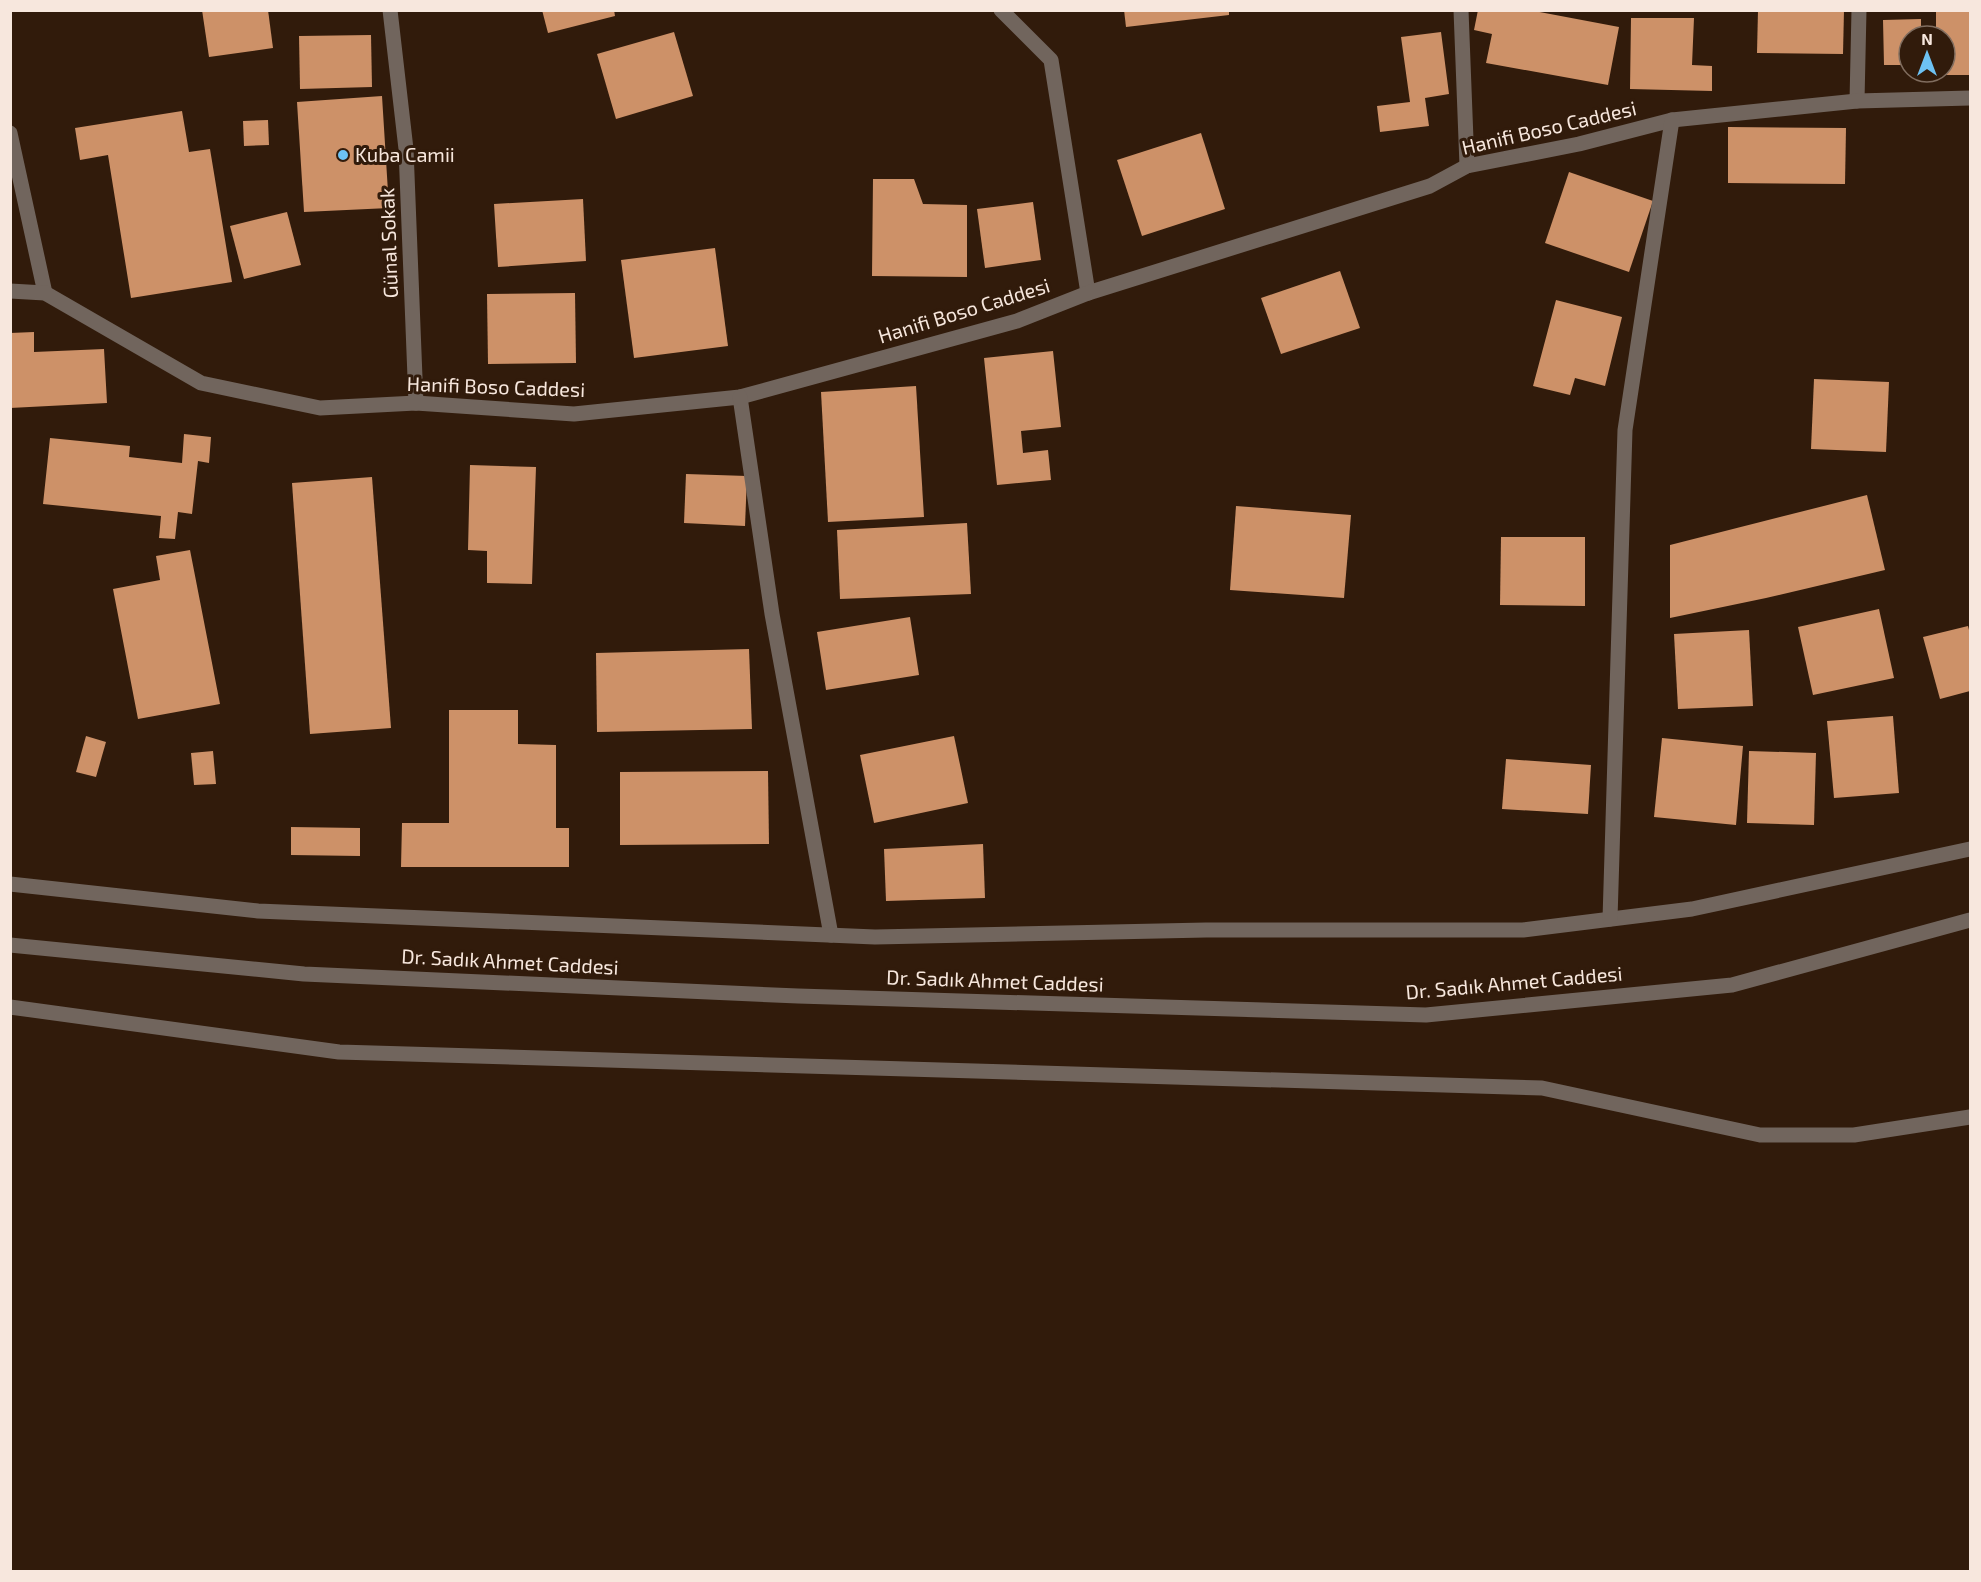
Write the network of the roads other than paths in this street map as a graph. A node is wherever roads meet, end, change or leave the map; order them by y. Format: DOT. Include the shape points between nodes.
graph roads {
  1 [pos="390,10"];
  2 [pos="1001,10"];
  3 [pos="1461,10"];
  4 [pos="1859,10"];
  5 [pos="1971,98"];
  6 [pos="1857,101"];
  7 [pos="1672,120"];
  8 [pos="10,133"];
  9 [pos="1467,166"];
  10 [pos="10,291"];
  11 [pos="45,293"];
  12 [pos="1088,293"];
  13 [pos="740,397"];
  14 [pos="416,403"];
  15 [pos="1971,849"];
  16 [pos="10,884"];
  17 [pos="1610,919"];
  18 [pos="1971,920"];
  19 [pos="831,936"];
  20 [pos="10,945"];
  21 [pos="10,1007"];
  22 [pos="1971,1117"];
  1 -- 14 [label="street, Günal Sokak" via="406,149"];
  2 -- 12 [label="street" via="1051,60"];
  3 -- 9 [label="street"];
  4 -- 6 [label="street"];
  5 -- 6 [label="street, Hanifi Boso Caddesi"];
  6 -- 7 [label="street, Hanifi Boso Caddesi"];
  7 -- 9 [label="street, Hanifi Boso Caddesi" via="1579,144"];
  7 -- 17 [label="street" via="1624,430"];
  8 -- 11 [label="street"];
  9 -- 12 [label="street, Hanifi Boso Caddesi" via="1430,186"];
  10 -- 11 [label="street, Hanifi Boso Caddesi"];
  11 -- 14 [label="street, Hanifi Boso Caddesi" via="201,383 320,408"];
  12 -- 13 [label="street, Hanifi Boso Caddesi" via="1017,321"];
  13 -- 14 [label="street, Hanifi Boso Caddesi" via="574,414"];
  13 -- 19 [label="street" via="772,614"];
  15 -- 17 [label="street, Dr. Sadık Ahmet Caddesi" via="1692,909"];
  16 -- 19 [label="street, Dr. Sadık Ahmet Caddesi" via="258,911"];
  17 -- 19 [label="street, Dr. Sadık Ahmet Caddesi" via="1523,930"];
  18 -- 20 [label="street, Dr. Sadık Ahmet Caddesi" via="1732,985 1425,1015 798,996 316,975"];
  21 -- 22 [label="street" via="339,1052 1542,1088 1760,1135 1854,1135"];
}
